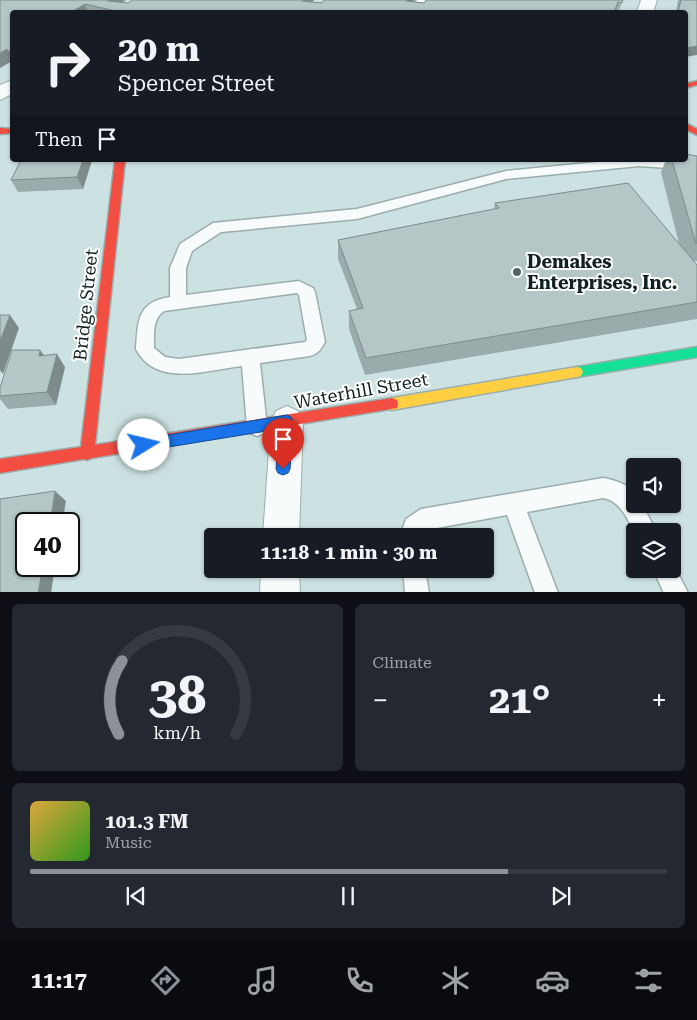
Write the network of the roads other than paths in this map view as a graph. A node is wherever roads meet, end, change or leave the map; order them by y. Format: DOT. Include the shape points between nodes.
graph roads {
  1 [pos="426,0"];
  2 [pos="417,10"];
  3 [pos="120,162"];
  4 [pos="605,162"];
  5 [pos="697,166"];
  6 [pos="178,302"];
  7 [pos="697,352"];
  8 [pos="250,357"];
  9 [pos="272,424"];
  10 [pos="87,454"];
  11 [pos="0,466"];
  12 [pos="513,503"];
  13 [pos="641,523"];
  14 [pos="281,528"];
  15 [pos="414,528"];
  16 [pos="280,578"];
  17 [pos="416,578"];
  18 [pos="669,578"];
  19 [pos="280,592"];
  20 [pos="418,592"];
  21 [pos="547,592"];
  22 [pos="677,592"];
  1 -- 2 [label="street"];
  3 -- 10 [label="street, Bridge Street"];
  4 -- 5 [label="lane"];
  4 -- 6 [label="lane" via="506,175 358,214 218,227 184,248 178,268"];
  6 -- 8 [label="lane" via="157,305 148,314 145,348 154,360 179,367"];
  6 -- 8 [label="lane" via="300,287 307,292 316,342 310,348"];
  7 -- 9 [label="street, Waterhill Street"];
  8 -- 9 [label="lane"];
  9 -- 10 [label="street, Waterhill Street"];
  9 -- 14 [label="street" via="282,484"];
  10 -- 11 [label="street, Waterhill Street"];
  12 -- 13 [label="lane" via="613,488 629,502"];
  12 -- 15 [label="lane" via="421,520"];
  12 -- 21 [label="lane"];
  16 -- 19 [label="street"];
  17 -- 20 [label="lane"];
  18 -- 22 [label="lane"];
}
